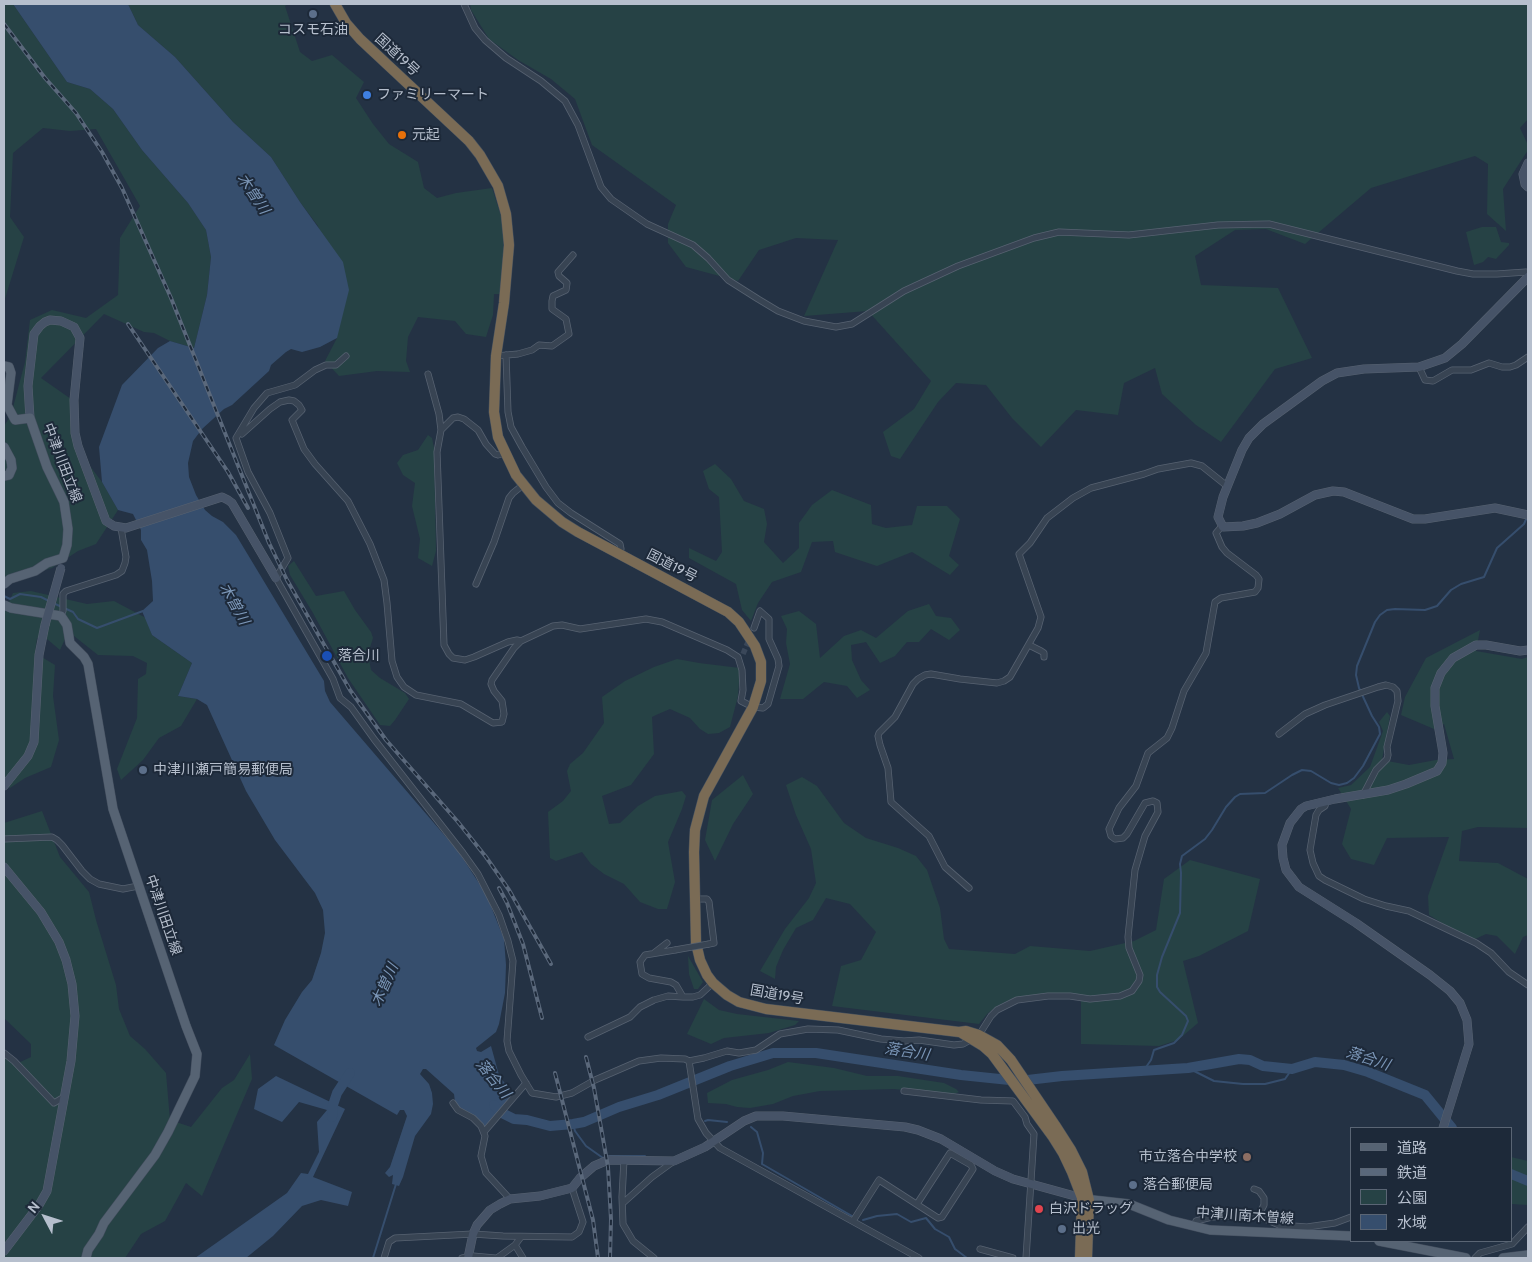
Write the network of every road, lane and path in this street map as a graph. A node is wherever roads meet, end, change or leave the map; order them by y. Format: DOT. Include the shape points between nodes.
graph roads {
  1 [pos="335,4"];
  2 [pos="464,4"];
  3 [pos="1528,163"];
  4 [pos="1528,187"];
  5 [pos="573,255"];
  6 [pos="1528,275"];
  7 [pos="501,355"];
  8 [pos="346,356"];
  9 [pos="1528,357"];
  10 [pos="4,366"];
  11 [pos="1419,367"];
  12 [pos="428,374"];
  13 [pos="30,418"];
  14 [pos="441,430"];
  15 [pos="236,438"];
  16 [pos="4,447"];
  17 [pos="506,453"];
  18 [pos="4,476"];
  19 [pos="523,484"];
  20 [pos="1228,486"];
  21 [pos="1528,515"];
  22 [pos="1222,526"];
  23 [pos="123,528"];
  24 [pos="618,554"];
  25 [pos="63,558"];
  26 [pos="276,578"];
  27 [pos="4,584"];
  28 [pos="476,584"];
  29 [pos="4,605"];
  30 [pos="62,614"];
  31 [pos="754,628"];
  32 [pos="521,641"];
  33 [pos="1029,645"];
  34 [pos="1528,650"];
  35 [pos="1044,657"];
  36 [pos="753,706"];
  37 [pos="1279,734"];
  38 [pos="4,786"];
  39 [pos="1363,795"];
  40 [pos="1326,801"];
  41 [pos="4,839"];
  42 [pos="4,867"];
  43 [pos="138,886"];
  44 [pos="969,888"];
  45 [pos="695,899"];
  46 [pos="667,943"];
  47 [pos="654,953"];
  48 [pos="713,983"];
  49 [pos="1528,985"];
  50 [pos="683,997"];
  51 [pos="588,1037"];
  52 [pos="975,1037"];
  53 [pos="4,1053"];
  54 [pos="689,1063"];
  55 [pos="526,1083"];
  56 [pos="904,1091"];
  57 [pos="64,1097"];
  58 [pos="452,1103"];
  59 [pos="1443,1127"];
  60 [pos="484,1132"];
  61 [pos="714,1142"];
  62 [pos="624,1160"];
  63 [pos="674,1161"];
  64 [pos="1030,1185"];
  65 [pos="572,1188"];
  66 [pos="1254,1189"];
  67 [pos="510,1199"];
  68 [pos="1085,1199"];
  69 [pos="622,1203"];
  70 [pos="917,1204"];
  71 [pos="1258,1216"];
  72 [pos="1350,1217"];
  73 [pos="853,1221"];
  74 [pos="1194,1226"];
  75 [pos="1528,1227"];
  76 [pos="473,1234"];
  77 [pos="1350,1236"];
  78 [pos="521,1237"];
  79 [pos="1392,1242"];
  80 [pos="1406,1243"];
  81 [pos="1506,1243"];
  82 [pos="515,1244"];
  83 [pos="980,1249"];
  84 [pos="4,1250"];
  85 [pos="1528,1256"];
  86 [pos="86,1258"];
  87 [pos="384,1258"];
  88 [pos="466,1258"];
  89 [pos="496,1258"];
  90 [pos="523,1258"];
  91 [pos="654,1258"];
  92 [pos="919,1258"];
  93 [pos="1014,1258"];
  94 [pos="1026,1258"];
  95 [pos="1080,1258"];
  96 [pos="1087,1258"];
  97 [pos="1466,1258"];
  98 [pos="1475,1258"];
  99 [pos="1503,1258"];
  1 -- 7 [label="highway, 国道19号" via="360,39 468,141 498,186 506,214 509,245"];
  2 -- 6 [label="street" via="475,28 485,40 565,101 578,125 601,186 611,199 647,224 693,246 728,280 758,300 804,321 836,327 852,324 904,291 958,266 1059,232 1128,235 1218,225 1269,224 1457,271 1473,274 1526,272"];
  3 -- 4 [label="street" via="1523,174"];
  5 -- 7 [label="street" via="558,272 567,283 566,290 553,296 552,301 552,309 566,319 569,334 552,346 539,345 532,350"];
  6 -- 11 [label="street" via="1454,351 1437,362"];
  7 -- 17 [label="highway, 国道19号" via="494,412 498,437"];
  7 -- 24 [label="street" via="511,427 546,487 558,503 620,544"];
  8 -- 15 [label="street" via="336,365 315,370 295,385 267,393"];
  9 -- 11 [label="street" via="1516,366 1502,367 1489,363 1471,370 1452,370 1433,381 1425,380"];
  10 -- 13 [label="main road, 中津川田立線" via="11,372 7,405 11,415 15,420"];
  11 -- 20 [label="street" via="1353,370 1337,373 1322,381 1253,433 1242,450"];
  12 -- 14 [label="street"];
  13 -- 23 [label="street" via="28,386 34,334 45,322 62,321 74,327 80,338 74,400 78,446 106,521"];
  13 -- 25 [label="main road, 中津川田立線" via="47,467 64,502 68,529"];
  14 -- 17 [label="street" via="453,418 464,419 478,430 495,454"];
  14 -- 32 [label="street" via="436,452 444,646 453,658 465,660 508,642"];
  15 -- 26 [label="street" via="248,472 288,558"];
  15 -- 32 [label="street" via="280,402 289,400 299,405 302,410 292,420 304,449 348,501 384,580 392,661 396,677 404,688 426,698 461,704 493,723 502,722 502,701 491,684"];
  16 -- 18 [label="main road" via="12,468 9,475"];
  17 -- 19 [label="highway, 国道19号"];
  19 -- 24 [label="highway, 国道19号" via="562,522"];
  19 -- 28 [label="street" via="509,498"];
  20 -- 22 [label="street" via="1218,517"];
  20 -- 33 [label="street" via="1202,466 1190,463 1091,488 1047,518 1019,554 1040,617"];
  21 -- 22 [label="street" via="1487,508 1413,519 1344,492 1333,491 1315,495 1257,523"];
  22 -- 52 [label="street" via="1216,533 1222,546 1256,574 1258,588 1254,592 1215,602 1206,653 1184,690 1172,728 1167,738 1148,753 1136,786 1119,808 1109,829 1115,839 1123,838 1145,803 1157,803 1158,812 1138,856 1129,921 1129,948 1140,975 1139,981 1132,991 1120,996 1090,999 1048,996 1016,1000 997,1010"];
  23 -- 26 [label="street" via="222,497 232,503"];
  23 -- 30 [label="street" via="126,563 122,571 116,576 66,591 62,598"];
  24 -- 36 [label="highway, 国道19号" via="710,601 739,622 761,662 761,681"];
  25 -- 27 [label="main road"];
  25 -- 38 [label="street, bridge" via="39,655 34,742 28,756"];
  26 -- 55 [label="street" via="333,679 340,698 463,852 490,896 513,960 509,1051"];
  29 -- 30 [label="main road"];
  30 -- 43 [label="main road, 中津川田立線" via="70,642 88,664 113,809"];
  31 -- 36 [label="street" via="760,611 769,619 769,639 779,666 768,704 763,708"];
  32 -- 36 [label="street" via="553,626 580,629 646,619 662,622 740,656 741,701"];
  33 -- 35 [label="street" via="1041,651"];
  33 -- 44 [label="street" via="1013,672 1001,683 931,674 918,679 912,684 895,717 878,736 888,768 891,802 929,836 945,867"];
  34 -- 39 [label="street" via="1476,645 1453,658 1441,673 1434,693 1443,753 1439,767 1432,774 1406,784"];
  36 -- 45 [label="highway, 国道19号" via="710,784 700,810 695,830"];
  37 -- 39 [label="street" via="1305,714 1355,694 1389,686 1397,691 1387,758 1376,770"];
  39 -- 40 [label="street"];
  40 -- 49 [label="street" via="1316,815 1310,850 1319,876 1364,899 1409,911 1476,943"];
  40 -- 59 [label="street" via="1300,809 1290,823 1282,845 1286,870 1300,887 1356,923 1455,996 1465,1013 1470,1034"];
  41 -- 43 [label="street" via="52,838 90,880 123,889"];
  42 -- 57 [label="street" via="41,912 66,960 75,1016"];
  43 -- 86 [label="main road, 中津川田立線" via="197,1054 196,1066 155,1155 104,1223"];
  45 -- 47 [label="street, bridge" via="707,899 709,902 714,943"];
  45 -- 48 [label="highway, 国道19号" via="696,943 700,960"];
  46 -- 47 [label="street"];
  47 -- 50 [label="street" via="645,955 640,962 642,974 671,982"];
  48 -- 50 [label="street" via="700,995"];
  48 -- 52 [label="highway, 国道19号" via="739,1002 766,1009 966,1031"];
  50 -- 51 [label="street" via="668,996 654,1000 630,1017"];
  52 -- 54 [label="street" via="954,1045 808,1029 780,1034 756,1050 727,1051"];
  52 -- 68 [label="highway, 国道19号" via="997,1045 1006,1063 1071,1150 1082,1172"];
  53 -- 57 [label="street" via="54,1103"];
  54 -- 55 [label="street" via="680,1057 639,1061 572,1093 556,1097 532,1093"];
  54 -- 61 [label="street" via="698,1119"];
  55 -- 60 [label="street"];
  56 -- 64 [label="street" via="1013,1101 1034,1134"];
  57 -- 84 [label="street" via="47,1191"];
  58 -- 60 [label="street" via="477,1121"];
  60 -- 67 [label="street" via="481,1156 486,1173"];
  61 -- 63 [label="street"];
  61 -- 64 [label="street" via="756,1116 904,1127 941,1139 995,1171"];
  61 -- 73 [label="street"];
  62 -- 63 [label="street"];
  62 -- 65 [label="street" via="608,1160 594,1166"];
  62 -- 69 [label="street"];
  63 -- 69 [label="street"];
  64 -- 68 [label="street"];
  64 -- 94 [label="street"];
  65 -- 67 [label="street"];
  65 -- 78 [label="street" via="583,1222 579,1232 572,1237"];
  66 -- 71 [label="street" via="1264,1198"];
  67 -- 76 [label="street" via="482,1217"];
  68 -- 74 [label="main road, 中津川南木曽線" via="1129,1204"];
  68 -- 95 [label="highway, 国道19号"];
  68 -- 96 [label="highway, 国道19号"];
  69 -- 91 [label="street" via="623,1224 627,1232"];
  70 -- 70 [label="street" via="938,1218 942,1217 973,1169 971,1165 950,1152"];
  70 -- 73 [label="street" via="879,1180"];
  71 -- 72 [label="street" via="1279,1225 1307,1226 1335,1224"];
  71 -- 74 [label="street" via="1212,1217 1196,1221"];
  73 -- 92 [label="street"];
  74 -- 77 [label="main road, 中津川南木曽線" via="1224,1231"];
  75 -- 81 [label="street" via="1514,1242"];
  76 -- 78 [label="street"];
  76 -- 87 [label="street" via="395,1238 389,1242"];
  76 -- 88 [label="street"];
  78 -- 82 [label="street"];
  79 -- 80 [label="main road"];
  80 -- 97 [label="main road"];
  81 -- 98 [label="street"];
  82 -- 89 [label="street"];
  82 -- 90 [label="street"];
  83 -- 93 [label="street"];
  85 -- 99 [label="main road"];
  88 -- 89 [label="street"];
}
